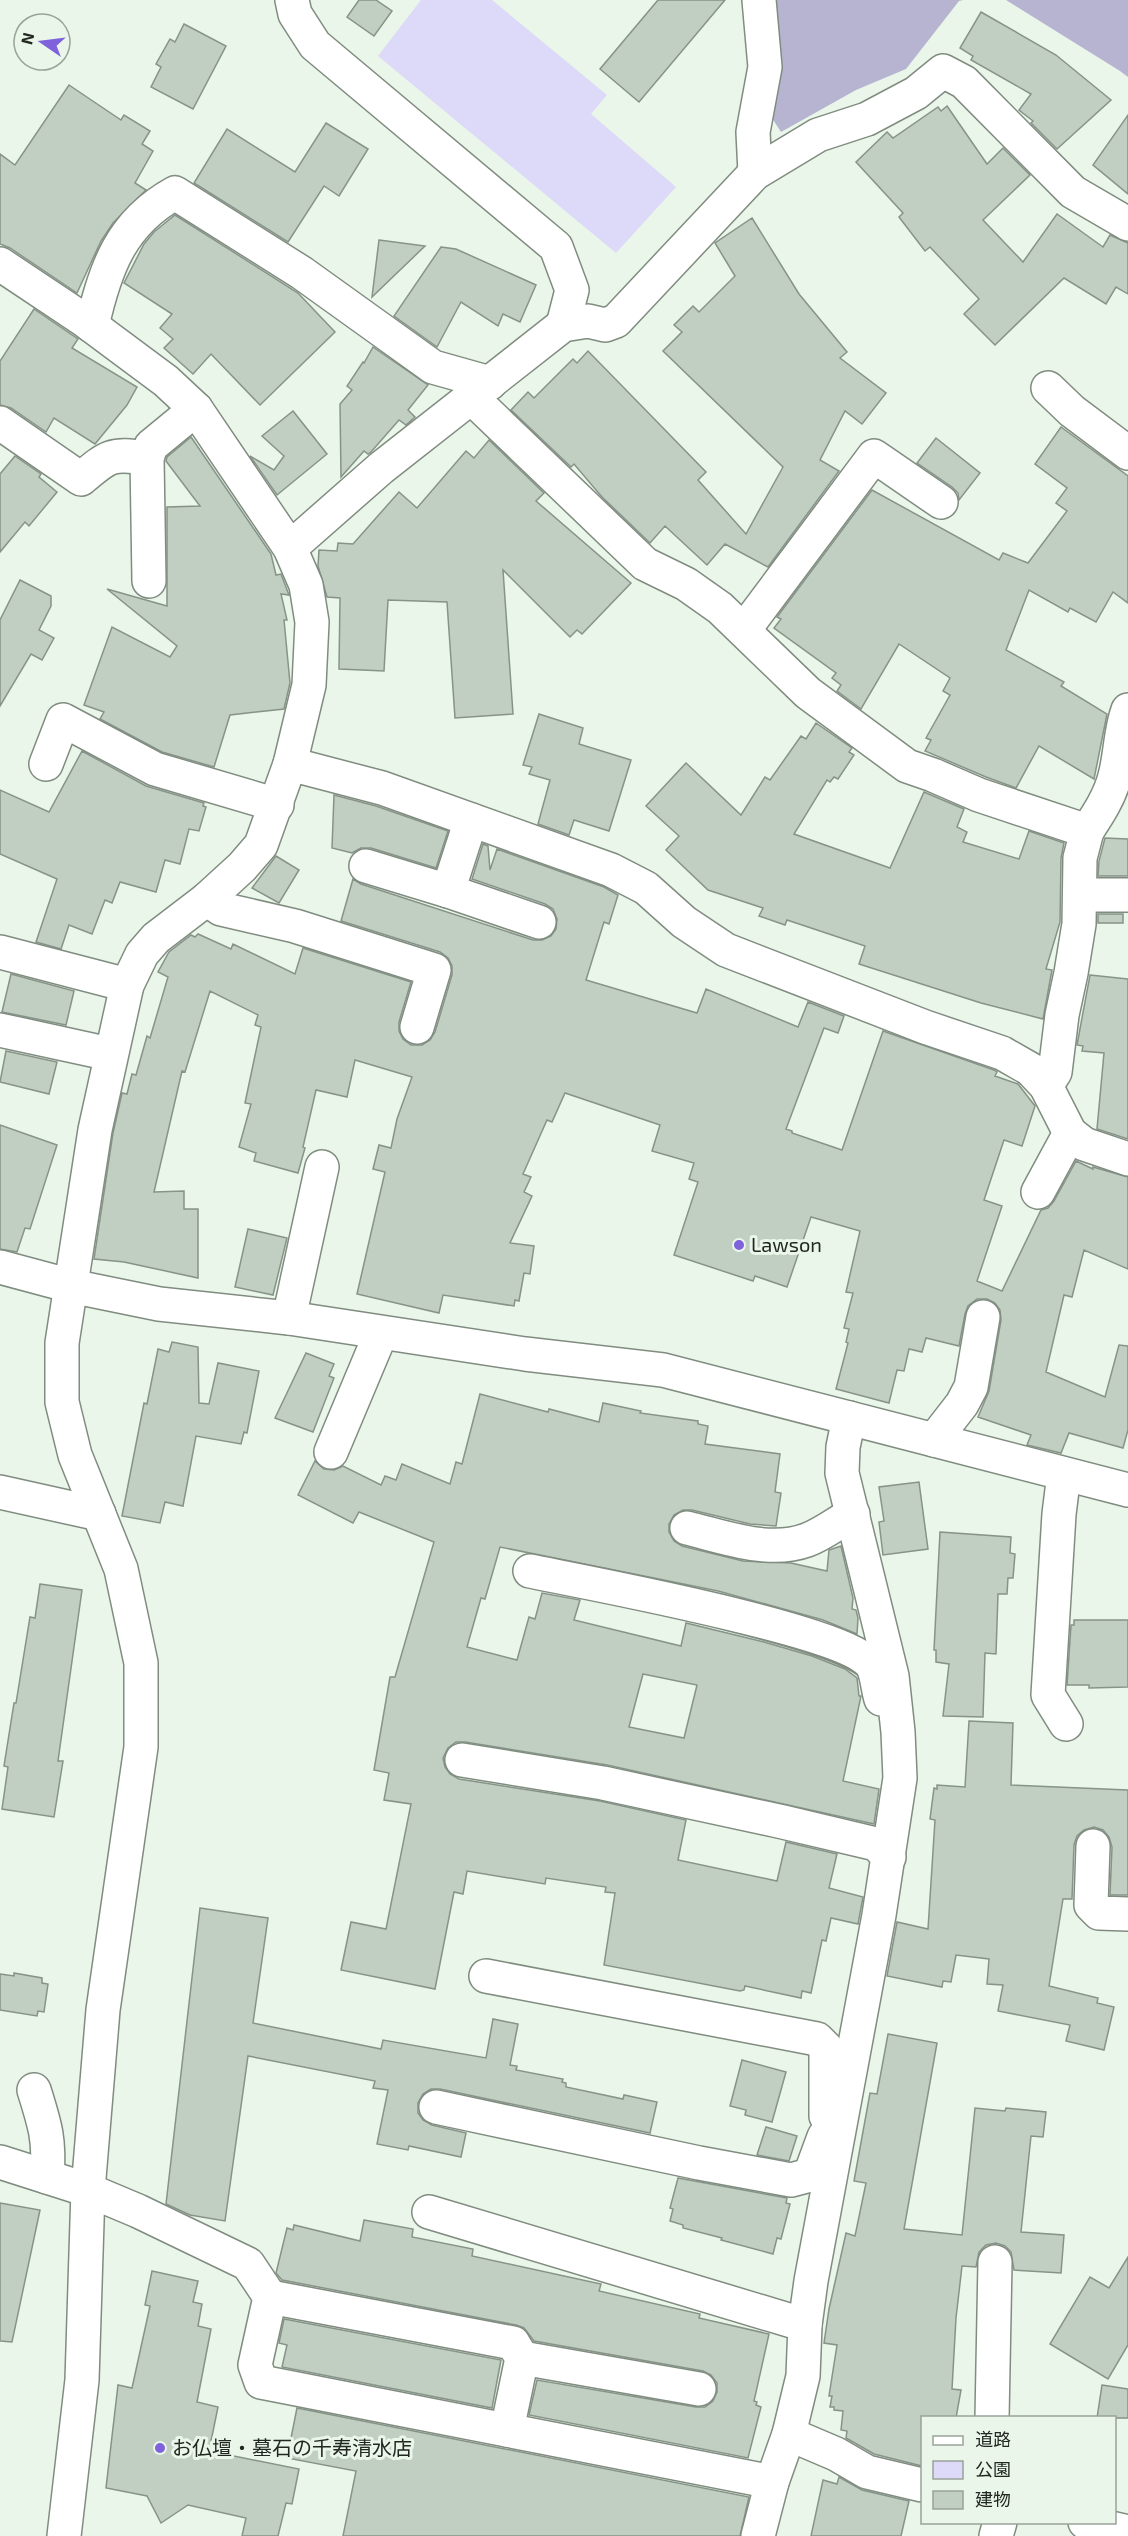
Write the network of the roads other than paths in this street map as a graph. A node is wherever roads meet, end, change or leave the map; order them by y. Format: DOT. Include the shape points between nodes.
graph roads {
  1 [pos="292,0"];
  2 [pos="759,0"];
  3 [pos="754,173"];
  4 [pos="1128,224"];
  5 [pos="0,264"];
  6 [pos="563,325"];
  7 [pos="92,326"];
  8 [pos="1048,388"];
  9 [pos="481,390"];
  10 [pos="196,409"];
  11 [pos="0,423"];
  12 [pos="1128,453"];
  13 [pos="147,458"];
  14 [pos="941,502"];
  15 [pos="290,548"];
  16 [pos="149,580"];
  17 [pos="744,630"];
  18 [pos="1128,710"];
  19 [pos="46,764"];
  20 [pos="290,764"];
  21 [pos="277,805"];
  22 [pos="471,820"];
  23 [pos="1087,831"];
  24 [pos="366,866"];
  25 [pos="448,891"];
  26 [pos="1080,895"];
  27 [pos="1128,895"];
  28 [pos="207,899"];
  29 [pos="539,922"];
  30 [pos="0,952"];
  31 [pos="127,985"];
  32 [pos="417,1027"];
  33 [pos="0,1030"];
  34 [pos="110,1054"];
  35 [pos="1046,1086"];
  36 [pos="1070,1133"];
  37 [pos="1128,1159"];
  38 [pos="322,1167"];
  39 [pos="1038,1192"];
  40 [pos="0,1267"];
  41 [pos="71,1286"];
  42 [pos="983,1317"];
  43 [pos="289,1318"];
  44 [pos="381,1333"];
  45 [pos="849,1418"];
  46 [pos="934,1440"];
  47 [pos="331,1452"];
  48 [pos="1064,1474"];
  49 [pos="1128,1490"];
  50 [pos="0,1492"];
  51 [pos="99,1514"];
  52 [pos="853,1514"];
  53 [pos="687,1528"];
  54 [pos="530,1571"];
  55 [pos="1066,1724"];
  56 [pos="898,1732"];
  57 [pos="462,1760"];
  58 [pos="1093,1846"];
  59 [pos="889,1857"];
  60 [pos="1128,1914"];
  61 [pos="486,1976"];
  62 [pos="34,2090"];
  63 [pos="436,2107"];
  64 [pos="838,2131"];
  65 [pos="0,2162"];
  66 [pos="47,2177"];
  67 [pos="88,2190"];
  68 [pos="429,2212"];
  69 [pos="995,2262"];
  70 [pos="270,2297"];
  71 [pos="805,2325"];
  72 [pos="522,2358"];
  73 [pos="699,2389"];
  74 [pos="992,2416"];
  75 [pos="507,2430"];
  76 [pos="789,2434"];
  77 [pos="772,2482"];
  78 [pos="921,2485"];
  79 [pos="1090,2524"];
  80 [pos="1128,2532"];
  81 [pos="64,2536"];
  82 [pos="758,2536"];
  1 -- 6 [label="street" via="295,14 315,45 556,248 572,290"];
  2 -- 3 [label="street" via="765,67 753,132"];
  3 -- 4 [label="street" via="818,135 867,119 916,93 943,71 964,82 1073,192"];
  3 -- 6 [label="street" via="616,321 605,325 588,321"];
  5 -- 7 [label="street"];
  6 -- 9 [label="street"];
  7 -- 9 [label="street" via="108,268 132,226 152,206 175,193 302,273 433,367"];
  7 -- 10 [label="street" via="166,381"];
  8 -- 12 [label="street"];
  9 -- 15 [label="street" via="381,468"];
  9 -- 17 [label="street" via="645,564 686,584"];
  10 -- 13 [label="street" via="151,446"];
  10 -- 15 [label="street"];
  11 -- 13 [label="street" via="81,479 104,459 121,454"];
  13 -- 16 [label="street"];
  14 -- 17 [label="street" via="874,456"];
  15 -- 20 [label="street" via="306,585 312,622 309,685"];
  17 -- 23 [label="street" via="808,693 907,766 978,795"];
  18 -- 23 [label="street" via="1115,775 1103,808"];
  19 -- 21 [label="street" via="63,720 155,769"];
  20 -- 21 [label="street"];
  20 -- 22 [label="street" via="382,788"];
  21 -- 28 [label="street" via="261,844"];
  22 -- 25 [label="street"];
  22 -- 35 [label="street" via="611,870 646,888 684,922 726,950 1002,1053 1030,1069"];
  23 -- 26 [label="street" via="1080,858"];
  24 -- 25 [label="street"];
  25 -- 29 [label="street"];
  26 -- 27 [label="street"];
  26 -- 35 [label="street" via="1079,924 1055,1072"];
  28 -- 31 [label="street" via="149,946"];
  28 -- 32 [label="street" via="221,909 295,926 434,969"];
  30 -- 31 [label="street"];
  31 -- 34 [label="street"];
  33 -- 34 [label="street"];
  34 -- 41 [label="street"];
  35 -- 36 [label="street"];
  36 -- 37 [label="street" via="1084,1144"];
  36 -- 39 [label="street"];
  38 -- 43 [label="street"];
  40 -- 41 [label="street"];
  41 -- 43 [label="street" via="159,1304"];
  41 -- 51 [label="street" via="62,1343 62,1402 75,1455"];
  42 -- 46 [label="street" via="971,1387"];
  43 -- 44 [label="street"];
  44 -- 45 [label="street" via="663,1370"];
  44 -- 47 [label="street"];
  45 -- 46 [label="street"];
  45 -- 52 [label="street" via="842,1473"];
  46 -- 48 [label="street"];
  48 -- 49 [label="street"];
  48 -- 55 [label="street" via="1048,1695"];
  50 -- 51 [label="street"];
  51 -- 67 [label="street" via="121,1569 141,1663 141,1748 103,2010"];
  52 -- 53 [label="street" via="807,1540 778,1545"];
  52 -- 56 [label="street" via="892,1676"];
  54 -- 56 [label="street" via="761,1621 821,1638 856,1654 873,1667 887,1727"];
  56 -- 59 [label="street" via="900,1778"];
  57 -- 59 [label="street" via="603,1783 783,1822 876,1844"];
  58 -- 60 [label="street" via="1091,1905 1099,1913"];
  59 -- 64 [label="street"];
  61 -- 64 [label="street" via="817,2040 826,2048 826,2116"];
  62 -- 66 [label="street" via="49,2147"];
  63 -- 64 [label="street" via="791,2180 810,2175 824,2137"];
  64 -- 71 [label="street"];
  65 -- 66 [label="street"];
  66 -- 67 [label="street"];
  67 -- 70 [label="street" via="248,2264"];
  67 -- 81 [label="street" via="82,2380"];
  68 -- 71 [label="street"];
  69 -- 74 [label="street"];
  70 -- 72 [label="street" via="513,2343"];
  70 -- 75 [label="street" via="255,2365 261,2382"];
  71 -- 76 [label="street" via="803,2376"];
  72 -- 73 [label="street"];
  72 -- 75 [label="street"];
  75 -- 77 [label="street"];
  76 -- 77 [label="street"];
  76 -- 78 [label="street" via="867,2472"];
  77 -- 82 [label="street"];
  79 -- 80 [label="street"];
}
